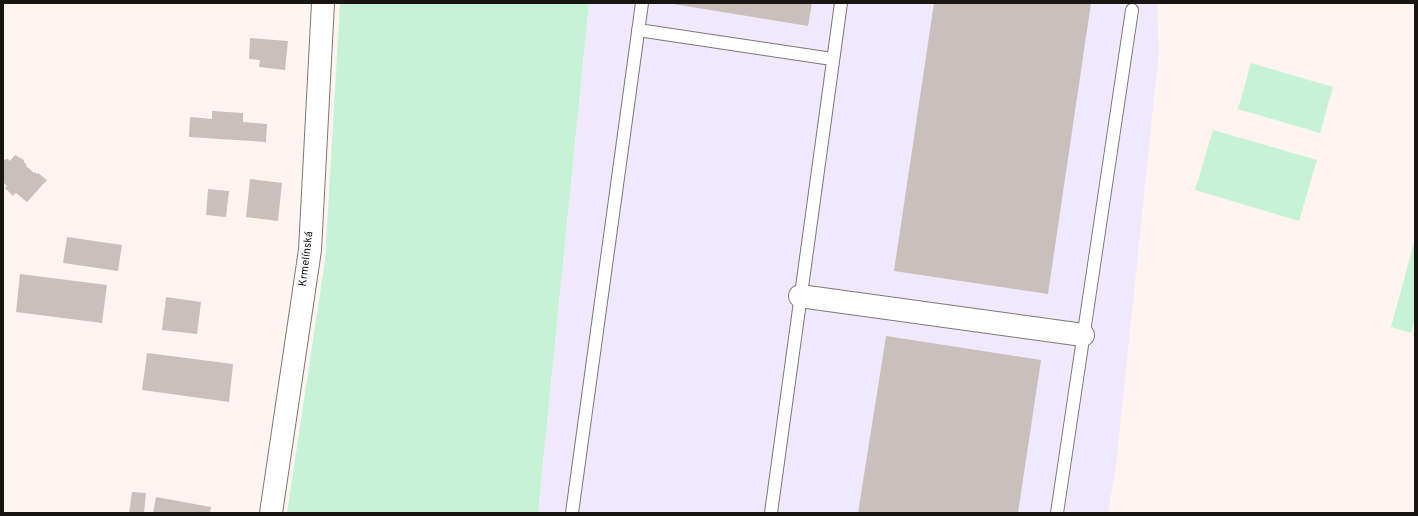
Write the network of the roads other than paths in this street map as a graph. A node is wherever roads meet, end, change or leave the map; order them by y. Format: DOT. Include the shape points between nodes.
graph roads {
  1 [pos="323,3"];
  2 [pos="642,3"];
  3 [pos="840,3"];
  4 [pos="1132,10"];
  5 [pos="638,30"];
  6 [pos="832,59"];
  7 [pos="800,296"];
  8 [pos="1083,335"];
  9 [pos="271,513"];
  10 [pos="572,513"];
  11 [pos="771,513"];
  12 [pos="1057,513"];
  1 -- 9 [label="street, Krmelínská" via="310,250"];
  2 -- 5 [label="lane"];
  3 -- 6 [label="lane"];
  4 -- 8 [label="lane"];
  5 -- 6 [label="lane"];
  5 -- 10 [label="lane"];
  6 -- 7 [label="lane"];
  7 -- 8 [label="street"];
  7 -- 11 [label="lane"];
  8 -- 12 [label="lane"];
}
